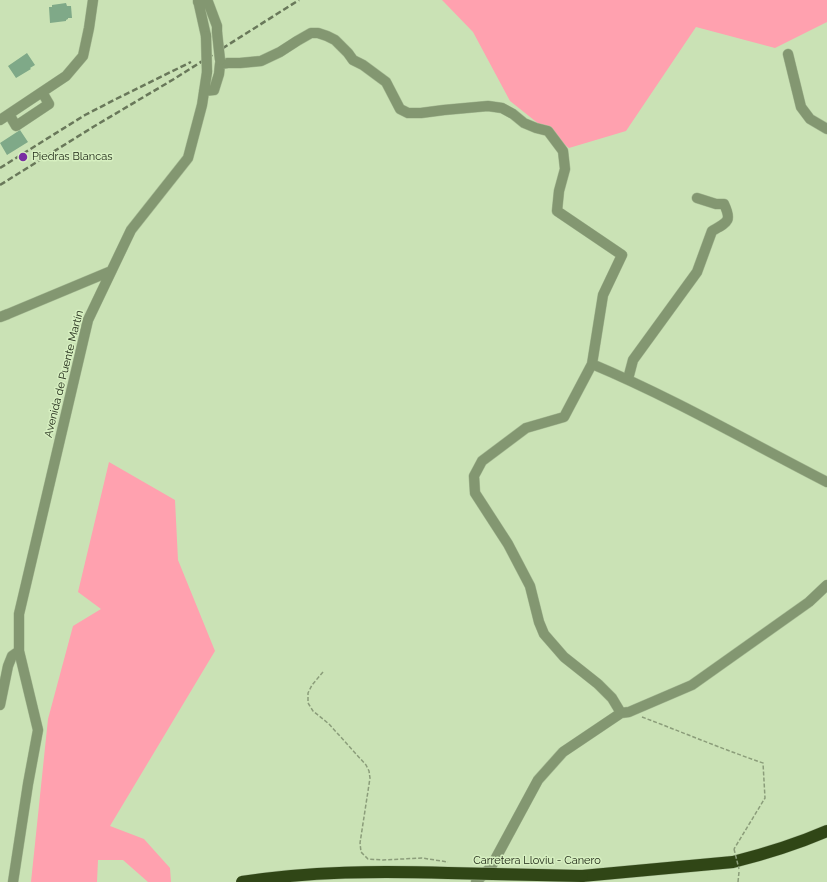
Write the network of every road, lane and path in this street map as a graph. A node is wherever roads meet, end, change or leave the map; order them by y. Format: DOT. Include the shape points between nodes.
graph roads {
  1 [pos="93,0"];
  2 [pos="198,1"];
  3 [pos="788,54"];
  4 [pos="220,62"];
  5 [pos="204,91"];
  6 [pos="42,92"];
  7 [pos="4,117"];
  8 [pos="827,128"];
  9 [pos="697,198"];
  10 [pos="111,271"];
  11 [pos="4,316"];
  12 [pos="0,322"];
  13 [pos="592,364"];
  14 [pos="628,379"];
  15 [pos="827,482"];
  16 [pos="827,585"];
  17 [pos="19,651"];
  18 [pos="323,672"];
  19 [pos="0,705"];
  20 [pos="625,713"];
  21 [pos="827,831"];
  22 [pos="451,863"];
  23 [pos="13,882"];
  24 [pos="242,882"];
  25 [pos="476,882"];
  26 [pos="738,882"];
  1 -- 6 [label="street" via="83,56 66,76"];
  2 -- 4 [label="street, bridge" via="208,2 217,26"];
  2 -- 5 [label="street, Avenida de Puente Martín, bridge" via="206,36 207,72"];
  3 -- 8 [label="street" via="801,107 810,119"];
  4 -- 5 [label="street" via="214,90"];
  4 -- 13 [label="street" via="261,61 311,33 318,33 335,40 353,60 386,82 400,109 408,113 488,106 502,108 524,123 548,131 563,151 565,169 557,211 622,255 603,295"];
  5 -- 10 [label="street, Avenida de Puente Martín" via="188,158 130,230"];
  6 -- 7 [label="street"];
  6 -- 7 [label="street" via="49,104 16,126"];
  9 -- 14 [label="street" via="724,204 729,214 727,221 712,231 697,272 633,360"];
  10 -- 11 [label="street"];
  10 -- 17 [label="street, Avenida de Puente Martín" via="88,320 19,614"];
  11 -- 12 [label="street"];
  13 -- 14 [label="street"];
  13 -- 20 [label="street" via="564,417 526,428 482,461 474,476 476,493 508,544 530,586 544,634 564,657 598,684"];
  14 -- 15 [label="street"];
  16 -- 20 [label="street" via="809,602 692,685"];
  17 -- 19 [label="street" via="12,656 8,666"];
  17 -- 23 [label="street, Avenida de Puente Martín" via="38,730"];
  18 -- 22 [label="path" via="308,693 308,703 369,771 361,852 368,859 422,858"];
  20 -- 25 [label="street" via="563,752 538,780 491,867"];
  20 -- 26 [label="path, bridge" via="682,731 763,763 765,798 734,848 739,869"];
  21 -- 24 [label="highway, Carretera Lloviu - Canero, bridge" via="813,838 733,862 582,876 357,872 299,875"];
}
